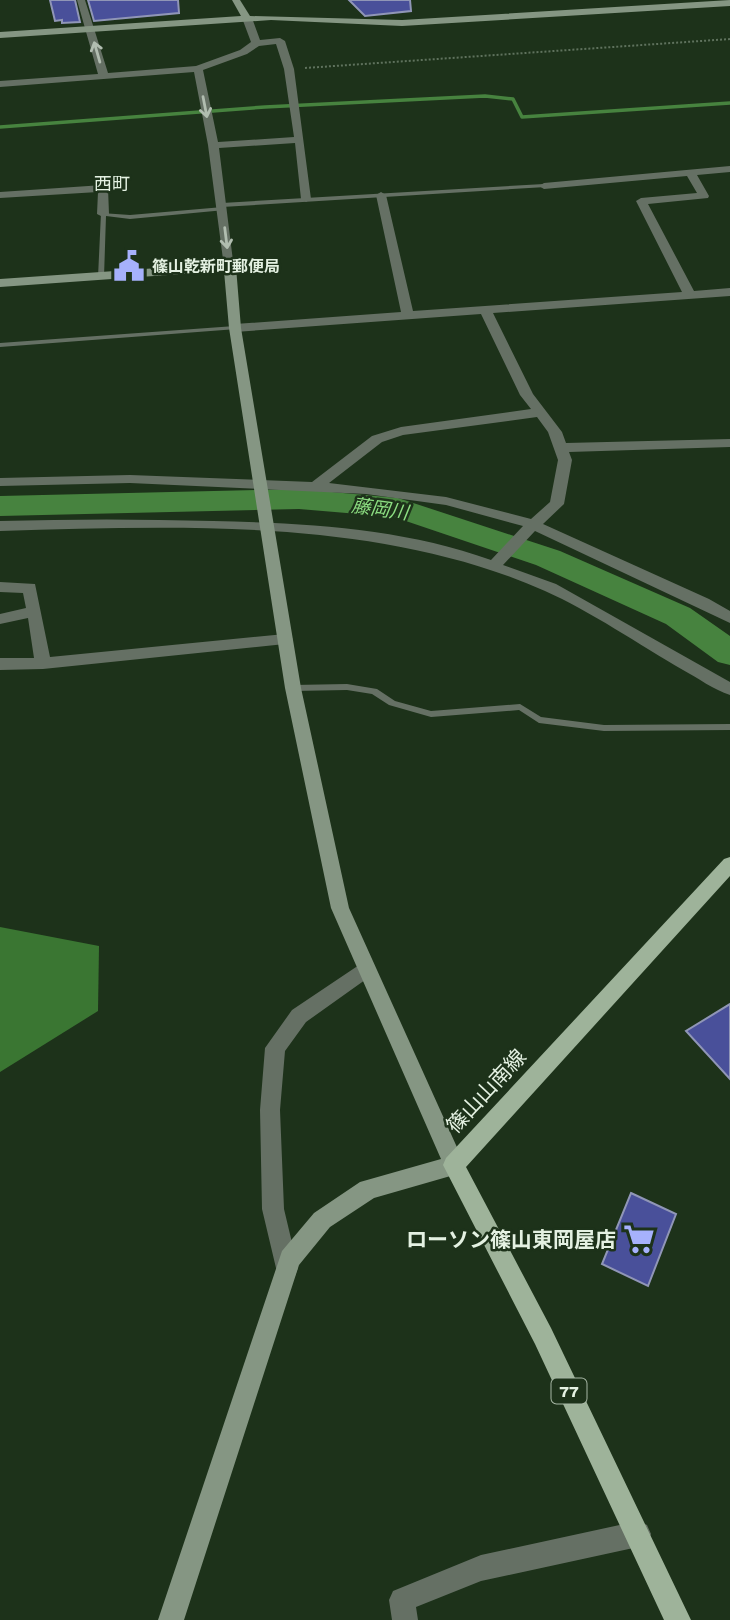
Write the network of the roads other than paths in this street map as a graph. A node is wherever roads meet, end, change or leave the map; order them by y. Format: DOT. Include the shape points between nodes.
graph roads {
  1 [pos="81,0"];
  2 [pos="236,0"];
  3 [pos="730,3"];
  4 [pos="247,18"];
  5 [pos="90,29"];
  6 [pos="0,35"];
  7 [pos="256,43"];
  8 [pos="198,69"];
  9 [pos="104,76"];
  10 [pos="0,84"];
  11 [pos="300,140"];
  12 [pos="213,145"];
  13 [pos="730,169"];
  14 [pos="690,173"];
  15 [pos="544,186"];
  16 [pos="0,195"];
  17 [pos="381,195"];
  18 [pos="306,199"];
  19 [pos="223,207"];
  20 [pos="103,214"];
  21 [pos="230,267"];
  22 [pos="101,277"];
  23 [pos="0,283"];
  24 [pos="690,295"];
  25 [pos="728,295"];
  26 [pos="485,309"];
  27 [pos="408,316"];
  28 [pos="235,328"];
  29 [pos="0,345"];
  30 [pos="541,412"];
  31 [pos="730,443"];
  32 [pos="560,447"];
  33 [pos="0,482"];
  34 [pos="260,485"];
  35 [pos="315,487"];
  36 [pos="265,522"];
  37 [pos="0,526"];
  38 [pos="531,526"];
  39 [pos="496,565"];
  40 [pos="0,587"];
  41 [pos="32,612"];
  42 [pos="730,618"];
  43 [pos="0,619"];
  44 [pos="285,639"];
  45 [pos="43,663"];
  46 [pos="0,664"];
  47 [pos="293,688"];
  48 [pos="730,689"];
  49 [pos="730,727"];
  50 [pos="730,864"];
  51 [pos="365,969"];
  52 [pos="454,1165"];
  53 [pos="287,1268"];
  54 [pos="638,1535"];
  55 [pos="171,1620"];
  56 [pos="405,1620"];
  57 [pos="678,1620"];
  1 -- 5 [label="street"];
  2 -- 4 [label="street"];
  3 -- 4 [label="street" via="402,23"];
  4 -- 5 [label="street"];
  4 -- 7 [label="street"];
  5 -- 6 [label="street"];
  9 -- 5 [label="street, one-way"];
  7 -- 8 [label="street" via="250,50"];
  7 -- 11 [label="street" via="280,41"];
  8 -- 9 [label="street"];
  8 -- 12 [label="street, one-way"];
  9 -- 10 [label="street"];
  11 -- 12 [label="street"];
  11 -- 18 [label="street"];
  12 -- 19 [label="street"];
  13 -- 14 [label="street"];
  14 -- 15 [label="street"];
  14 -- 24 [label="street" via="704,196 641,201"];
  15 -- 17 [label="lane"];
  16 -- 20 [label="street" via="103,188"];
  17 -- 18 [label="lane"];
  17 -- 27 [label="street"];
  18 -- 19 [label="lane"];
  19 -- 20 [label="lane" via="130,217"];
  19 -- 21 [label="street, one-way"];
  20 -- 22 [label="lane"];
  21 -- 22 [label="street"];
  21 -- 28 [label="street"];
  22 -- 23 [label="street"];
  24 -- 25 [label="street"];
  24 -- 26 [label="street"];
  26 -- 27 [label="street"];
  26 -- 30 [label="street" via="527,395"];
  27 -- 28 [label="street"];
  28 -- 29 [label="lane"];
  28 -- 34 [label="street"];
  30 -- 32 [label="street"];
  30 -- 35 [label="street" via="401,431 377,439"];
  31 -- 32 [label="street"];
  32 -- 38 [label="street" via="565,467 558,505"];
  33 -- 34 [label="street" via="130,479"];
  34 -- 35 [label="street"];
  34 -- 36 [label="street"];
  35 -- 38 [label="street" via="446,501"];
  36 -- 37 [label="street"];
  36 -- 39 [label="street" via="403,541"];
  36 -- 44 [label="street"];
  38 -- 39 [label="street"];
  38 -- 42 [label="street"];
  39 -- 48 [label="street" via="551,588"];
  40 -- 41 [label="street" via="30,588"];
  41 -- 43 [label="street"];
  41 -- 45 [label="street"];
  44 -- 45 [label="street"];
  44 -- 47 [label="street"];
  45 -- 46 [label="street"];
  47 -- 49 [label="lane" via="374,691 392,703 430,714 520,707 539,720 604,727"];
  47 -- 51 [label="street" via="340,908"];
  50 -- 52 [label="main road, 篠山山南線"];
  51 -- 52 [label="street"];
  51 -- 53 [label="street" via="299,1016 275,1048 270,1110 273,1209"];
  52 -- 53 [label="street" via="368,1189 322,1220"];
  52 -- 54 [label="main road, 77" via="543,1335"];
  53 -- 55 [label="street"];
  54 -- 56 [label="street" via="481,1568 402,1600"];
  54 -- 57 [label="main road, 77"];
}
